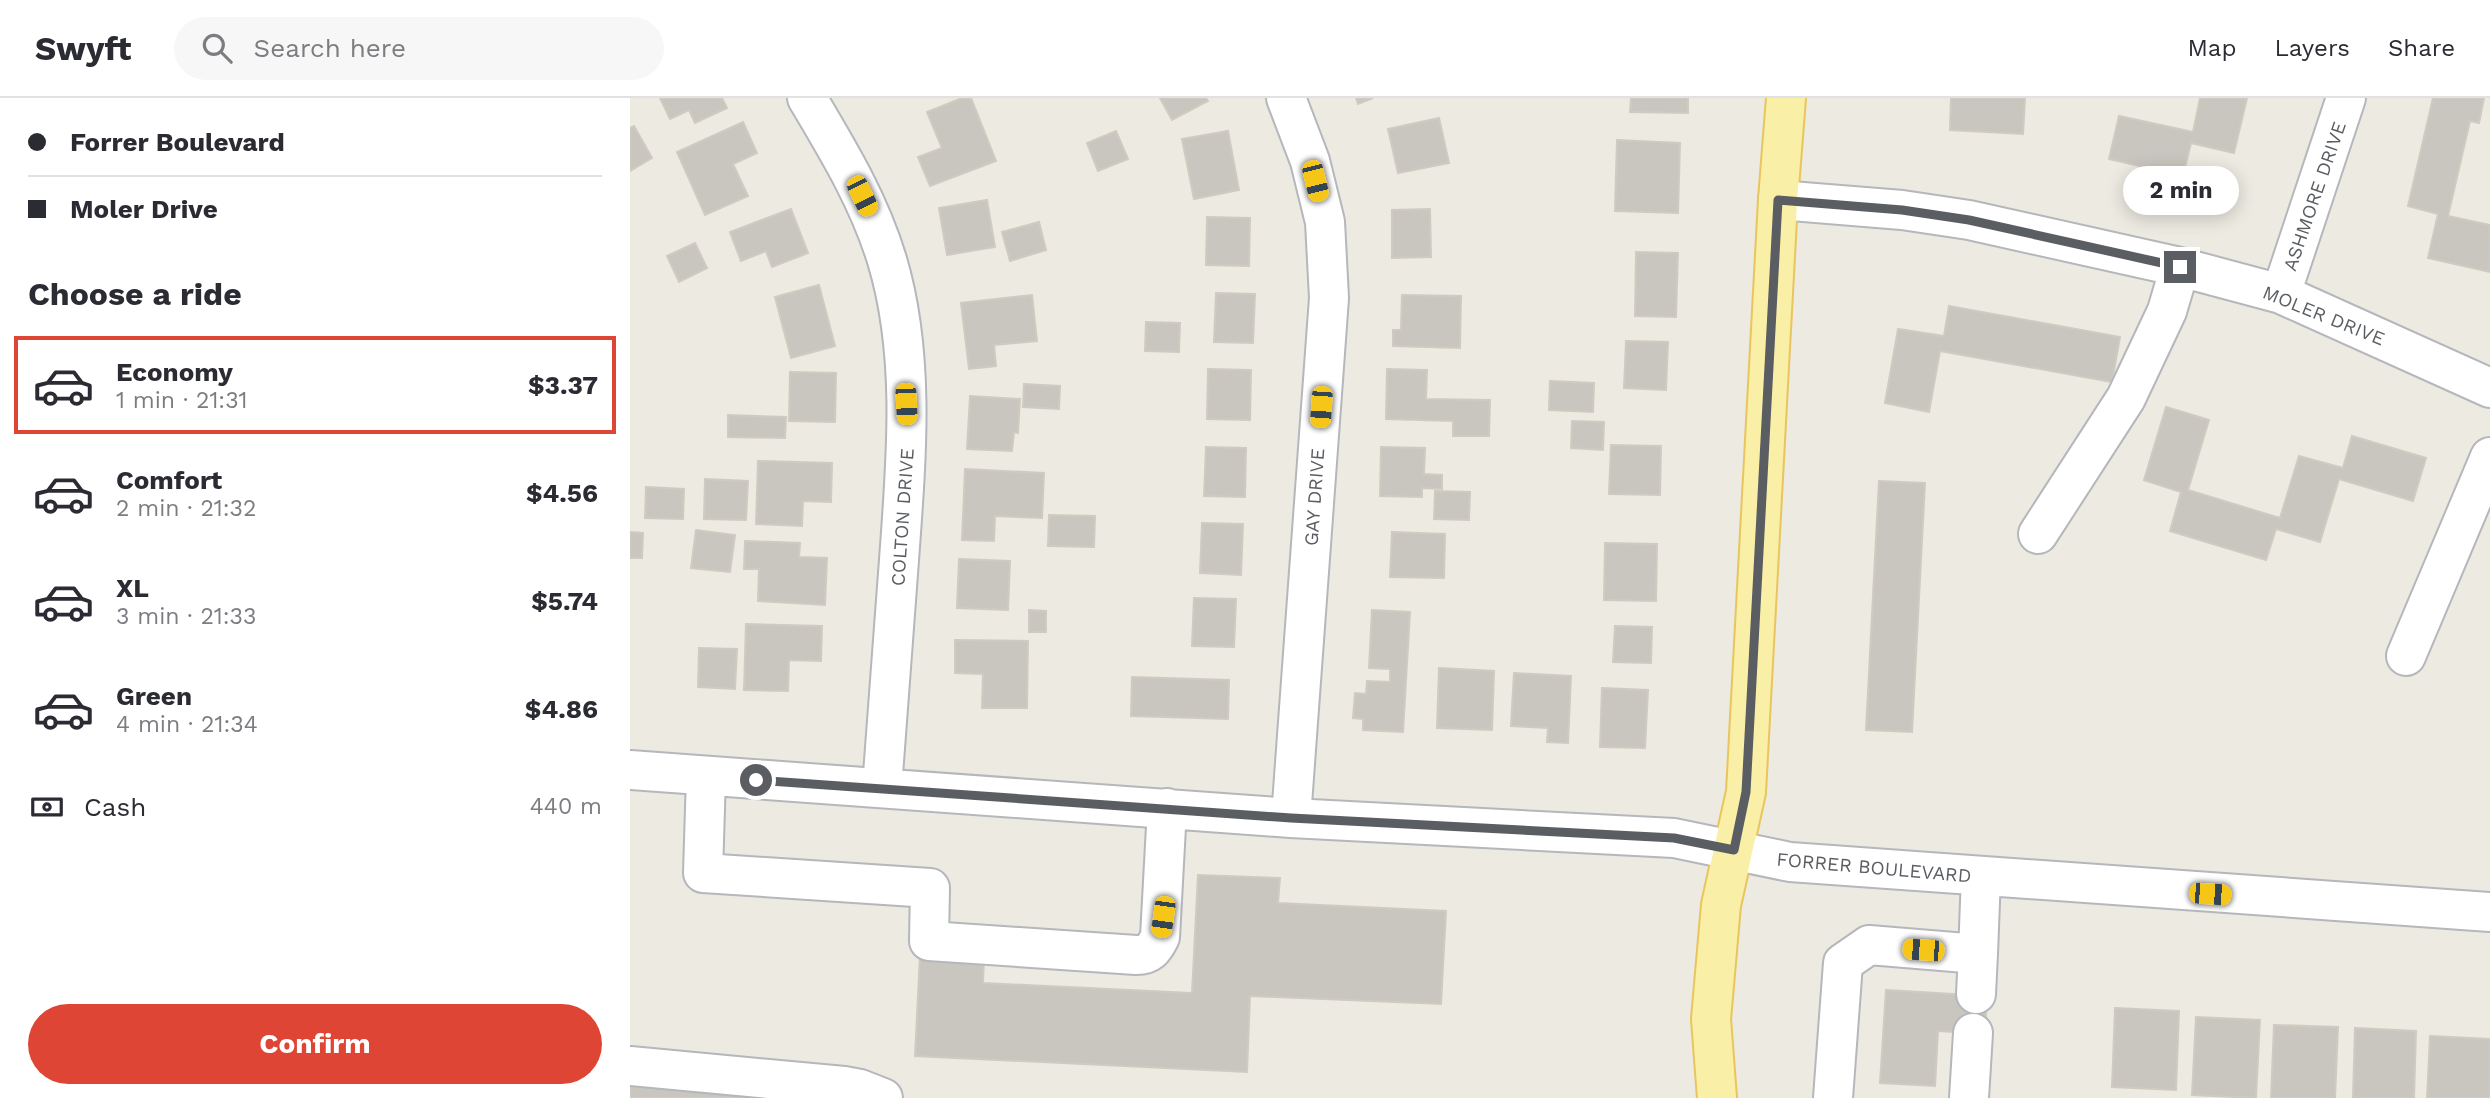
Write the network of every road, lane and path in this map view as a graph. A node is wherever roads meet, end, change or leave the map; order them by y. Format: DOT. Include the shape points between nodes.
graph roads {
  1 [pos="807,98"];
  2 [pos="1286,98"];
  3 [pos="1786,98"];
  4 [pos="2346,98"];
  5 [pos="1778,200"];
  6 [pos="2180,267"];
  7 [pos="2281,294"];
  8 [pos="2490,387"];
  9 [pos="2490,457"];
  10 [pos="2038,534"];
  11 [pos="2406,656"];
  12 [pos="630,770"];
  13 [pos="706,776"];
  14 [pos="882,788"];
  15 [pos="1167,808"];
  16 [pos="1291,818"];
  17 [pos="1734,850"];
  18 [pos="1982,876"];
  19 [pos="2490,912"];
  20 [pos="1978,954"];
  21 [pos="1976,995"];
  22 [pos="1973,1033"];
  23 [pos="630,1066"];
  24 [pos="883,1098"];
  25 [pos="1717,1098"];
  26 [pos="1833,1098"];
  27 [pos="1969,1098"];
  1 -- 14 [label="street, COLTON DRIVE" via="871,214 887,262 904,364 905,475"];
  2 -- 16 [label="street, GAY DRIVE" via="1310,161 1325,222 1329,298"];
  3 -- 5 [label="main road"];
  4 -- 7 [label="street, ASHMORE DRIVE"];
  5 -- 6 [label="street, MOLER DRIVE" via="1969,220"];
  5 -- 17 [label="main road" via="1746,792"];
  6 -- 7 [label="street, MOLER DRIVE"];
  6 -- 10 [label="street" via="2167,311 2126,398"];
  7 -- 8 [label="street, MOLER DRIVE"];
  9 -- 11 [label="street"];
  12 -- 13 [label="street, FORRER BOULEVARD"];
  13 -- 14 [label="street, FORRER BOULEVARD"];
  13 -- 15 [label="street" via="702,873 930,888 929,941 1147,955 1160,937"];
  14 -- 15 [label="street, FORRER BOULEVARD"];
  15 -- 16 [label="street, FORRER BOULEVARD"];
  16 -- 17 [label="street, FORRER BOULEVARD" via="1674,838"];
  17 -- 18 [label="street, FORRER BOULEVARD" via="1790,862"];
  17 -- 25 [label="main road" via="1721,905 1712,1019"];
  18 -- 19 [label="street, FORRER BOULEVARD"];
  18 -- 20 [label="street"];
  20 -- 21 [label="street"];
  20 -- 26 [label="street" via="1869,946 1843,963"];
  22 -- 27 [label="street"];
  23 -- 24 [label="street" via="844,1086"];
}
